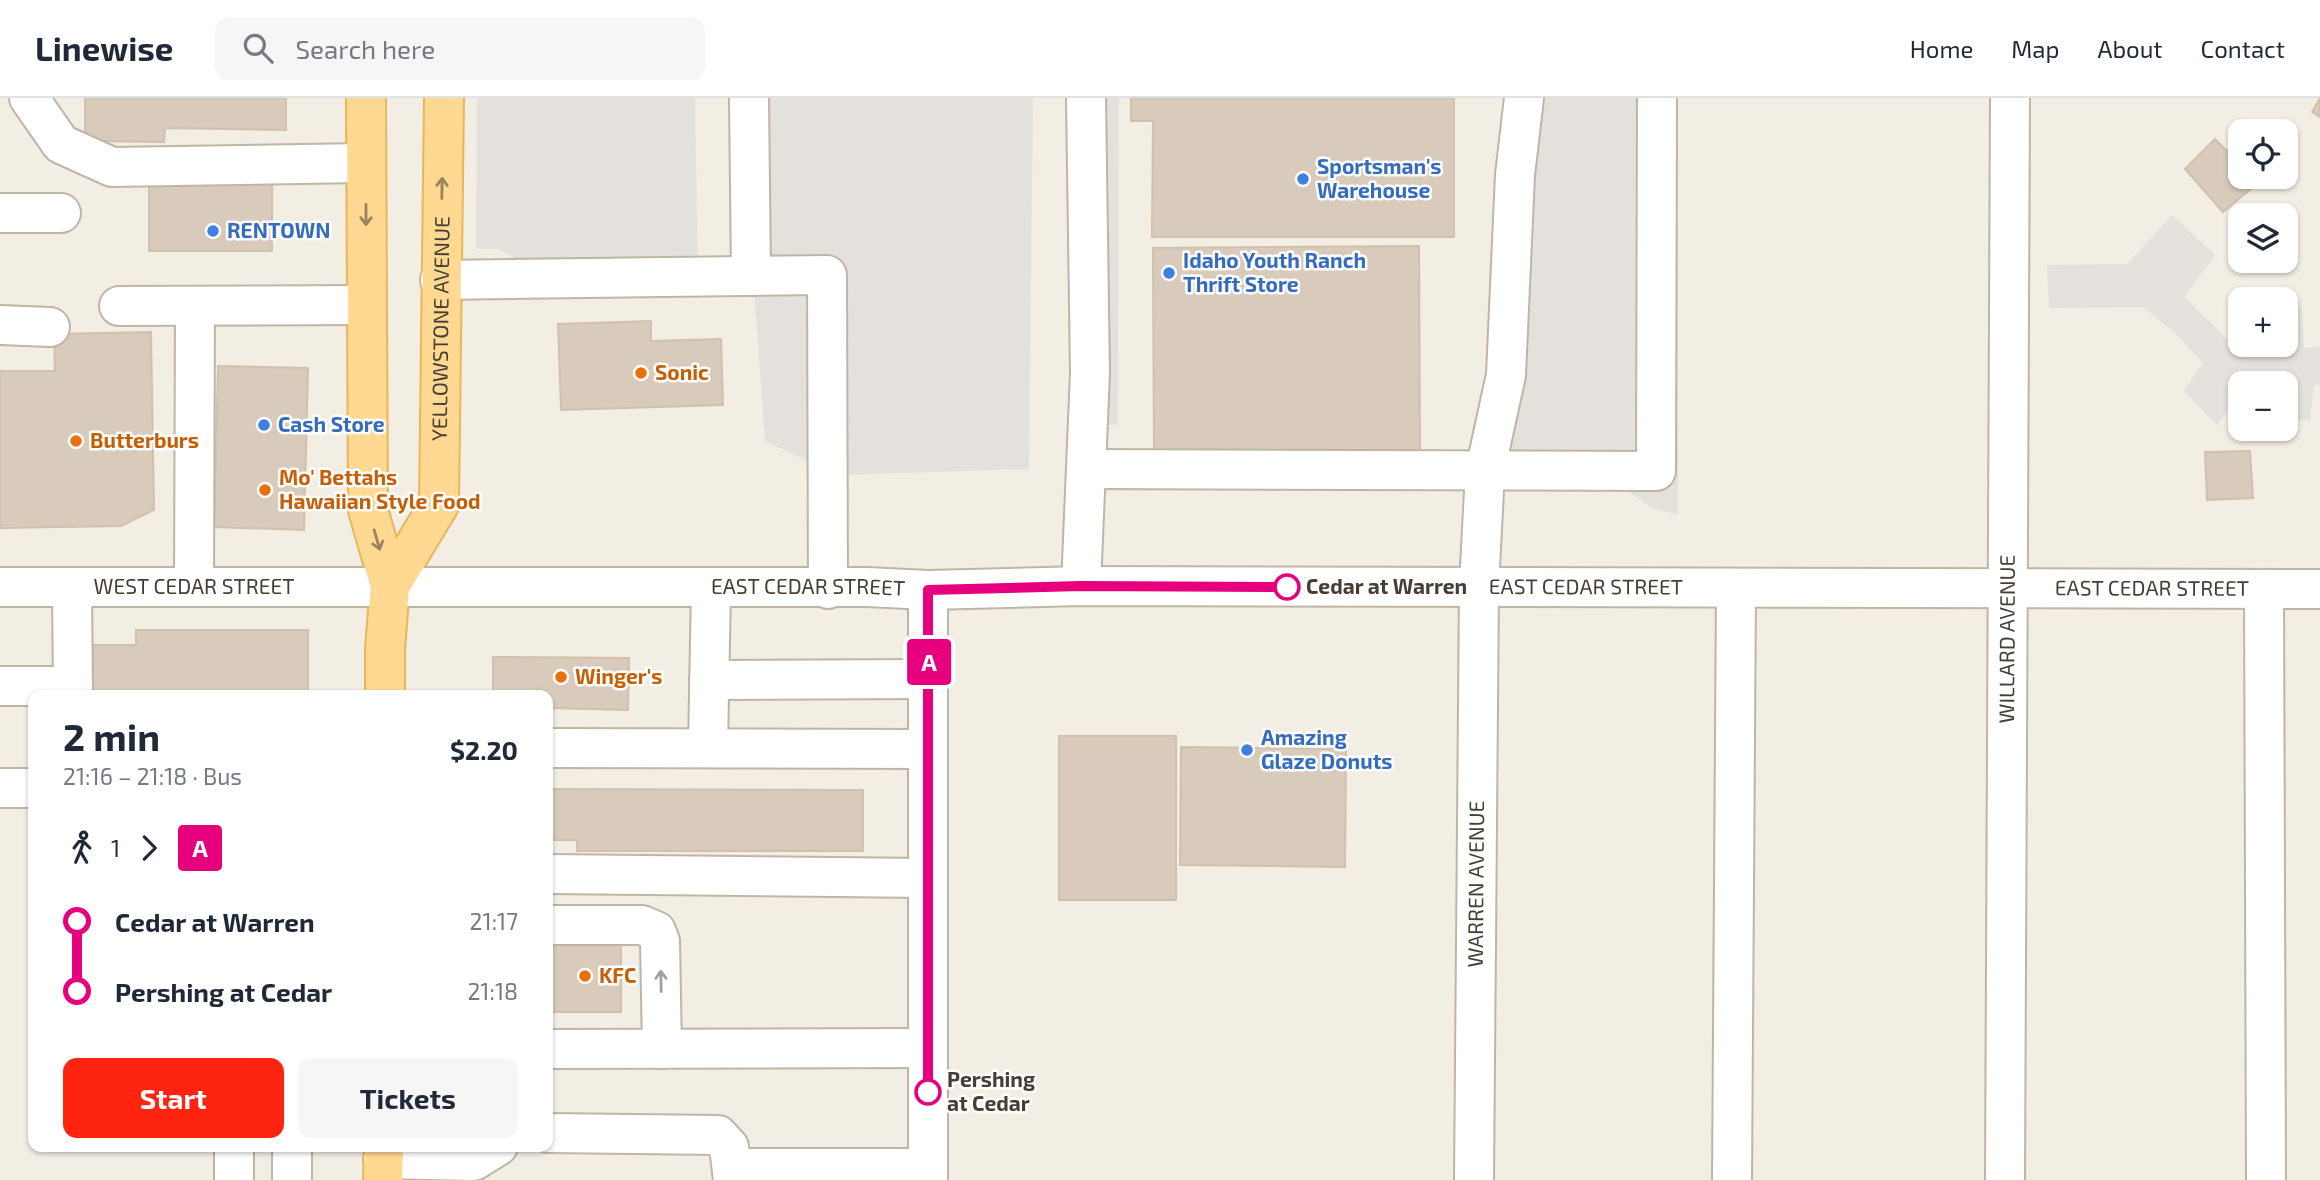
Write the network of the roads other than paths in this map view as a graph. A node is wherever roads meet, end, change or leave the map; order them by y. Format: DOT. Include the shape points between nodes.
graph roads {
  1 [pos="29,98"];
  2 [pos="366,98"];
  3 [pos="444,98"];
  4 [pos="749,98"];
  5 [pos="1086,98"];
  6 [pos="1524,98"];
  7 [pos="1657,98"];
  8 [pos="2010,98"];
  9 [pos="366,163"];
  10 [pos="0,213"];
  11 [pos="61,213"];
  12 [pos="751,276"];
  13 [pos="440,280"];
  14 [pos="367,305"];
  15 [pos="119,306"];
  16 [pos="195,306"];
  17 [pos="0,325"];
  18 [pos="50,327"];
  19 [pos="1087,470"];
  20 [pos="1485,471"];
  21 [pos="390,586"];
  22 [pos="1081,586"];
  23 [pos="0,587"];
  24 [pos="72,587"];
  25 [pos="194,587"];
  26 [pos="1479,587"];
  27 [pos="711,588"];
  28 [pos="2008,588"];
  29 [pos="828,589"];
  30 [pos="1736,589"];
  31 [pos="2264,589"];
  32 [pos="2320,589"];
  33 [pos="928,590"];
  34 [pos="929,679"];
  35 [pos="709,680"];
  36 [pos="0,687"];
  37 [pos="73,690"];
  38 [pos="385,690"];
  39 [pos="553,748"];
  40 [pos="708,748"];
  41 [pos="928,750"];
  42 [pos="0,788"];
  43 [pos="28,788"];
  44 [pos="553,874"];
  45 [pos="928,877"];
  46 [pos="553,925"];
  47 [pos="928,1048"];
  48 [pos="553,1049"];
  49 [pos="662,1049"];
  50 [pos="553,1133"];
  51 [pos="234,1152"];
  52 [pos="292,1152"];
  53 [pos="488,1152"];
  54 [pos="383,1162"];
  55 [pos="733,1174"];
  56 [pos="928,1174"];
  57 [pos="234,1180"];
  58 [pos="292,1180"];
  59 [pos="1475,1180"];
  60 [pos="1732,1180"];
  61 [pos="2005,1180"];
  62 [pos="2266,1180"];
  1 -- 9 [label="street" via="61,144 112,167"];
  2 -- 9 [label="main road, YELLOWSTONE AVENUE"];
  13 -- 3 [label="main road, YELLOWSTONE AVENUE, one-way"];
  4 -- 12 [label="street"];
  5 -- 19 [label="street"];
  6 -- 20 [label="street, WARREN AVENUE" via="1515,175 1506,375"];
  7 -- 20 [label="street" via="1656,471"];
  8 -- 28 [label="street, WILLARD AVENUE"];
  9 -- 14 [label="main road, YELLOWSTONE AVENUE, one-way"];
  10 -- 11 [label="street"];
  12 -- 13 [label="street"];
  12 -- 29 [label="street" via="827,275"];
  13 -- 21 [label="main road, YELLOWSTONE AVENUE" via="439,505"];
  14 -- 16 [label="street"];
  14 -- 21 [label="main road, YELLOWSTONE AVENUE, one-way" via="368,510"];
  15 -- 16 [label="street"];
  16 -- 25 [label="street"];
  17 -- 18 [label="street"];
  19 -- 20 [label="street"];
  19 -- 22 [label="street"];
  20 -- 26 [label="street, WARREN AVENUE"];
  21 -- 25 [label="street, WEST CEDAR STREET"];
  21 -- 27 [label="street, EAST CEDAR STREET"];
  21 -- 38 [label="main road, YELLOWSTONE AVENUE"];
  22 -- 26 [label="street, EAST CEDAR STREET"];
  22 -- 33 [label="street, EAST CEDAR STREET"];
  23 -- 24 [label="street, WEST CEDAR STREET"];
  24 -- 25 [label="street, WEST CEDAR STREET"];
  24 -- 37 [label="street"];
  26 -- 30 [label="street, EAST CEDAR STREET"];
  26 -- 59 [label="street, WARREN AVENUE"];
  27 -- 29 [label="street, EAST CEDAR STREET"];
  27 -- 35 [label="street"];
  28 -- 30 [label="street, EAST CEDAR STREET"];
  28 -- 31 [label="street, EAST CEDAR STREET"];
  28 -- 61 [label="street, WILLARD AVENUE"];
  29 -- 33 [label="street, EAST CEDAR STREET"];
  30 -- 60 [label="street"];
  31 -- 32 [label="street, EAST CEDAR STREET"];
  31 -- 62 [label="street"];
  33 -- 34 [label="street"];
  34 -- 35 [label="street"];
  34 -- 41 [label="street"];
  35 -- 40 [label="street"];
  36 -- 37 [label="street"];
  39 -- 40 [label="street"];
  40 -- 41 [label="street"];
  41 -- 45 [label="street"];
  42 -- 43 [label="street"];
  44 -- 45 [label="street"];
  45 -- 47 [label="street"];
  49 -- 46 [label="street, one-way" via="656,930 642,925"];
  47 -- 49 [label="street"];
  47 -- 56 [label="street"];
  48 -- 49 [label="street"];
  50 -- 55 [label="street" via="718,1135 729,1147"];
  51 -- 57 [label="street"];
  52 -- 58 [label="street"];
  53 -- 54 [label="street" via="474,1160"];
  55 -- 56 [label="street"];
}
